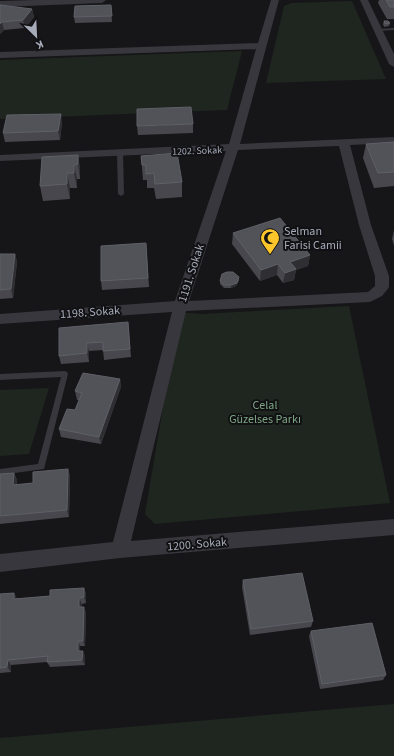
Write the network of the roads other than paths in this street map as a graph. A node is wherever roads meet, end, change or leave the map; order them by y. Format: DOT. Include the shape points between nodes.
graph roads {
  1 [pos="102,0"];
  2 [pos="275,0"];
  3 [pos="364,0"];
  4 [pos="0,4"];
  5 [pos="394,29"];
  6 [pos="378,30"];
  7 [pos="262,46"];
  8 [pos="0,55"];
  9 [pos="394,64"];
  10 [pos="394,140"];
  11 [pos="344,143"];
  12 [pos="233,148"];
  13 [pos="120,153"];
  14 [pos="0,158"];
  15 [pos="121,194"];
  16 [pos="180,306"];
  17 [pos="0,319"];
  18 [pos="0,377"];
  19 [pos="0,472"];
  20 [pos="394,527"];
  21 [pos="120,550"];
  22 [pos="0,563"];
  1 -- 4 [label="street"];
  2 -- 7 [label="street, 1191. Sokak"];
  3 -- 6 [label="street"];
  5 -- 6 [label="lane"];
  6 -- 9 [label="street"];
  7 -- 8 [label="street"];
  7 -- 12 [label="street, 1191. Sokak"];
  10 -- 11 [label="street, 1202. Sokak"];
  11 -- 12 [label="street, 1202. Sokak"];
  11 -- 16 [label="street, 1198. Sokak" via="364,225 382,276 382,287 377,293 370,297"];
  12 -- 13 [label="street, 1202. Sokak"];
  12 -- 16 [label="street, 1191. Sokak"];
  13 -- 14 [label="street, 1202. Sokak"];
  13 -- 15 [label="lane"];
  16 -- 17 [label="street, 1198. Sokak"];
  16 -- 21 [label="street, 1191. Sokak"];
  18 -- 19 [label="lane" via="65,374 41,467"];
  20 -- 21 [label="street, 1200. Sokak"];
  21 -- 22 [label="street, 1200. Sokak"];
}
